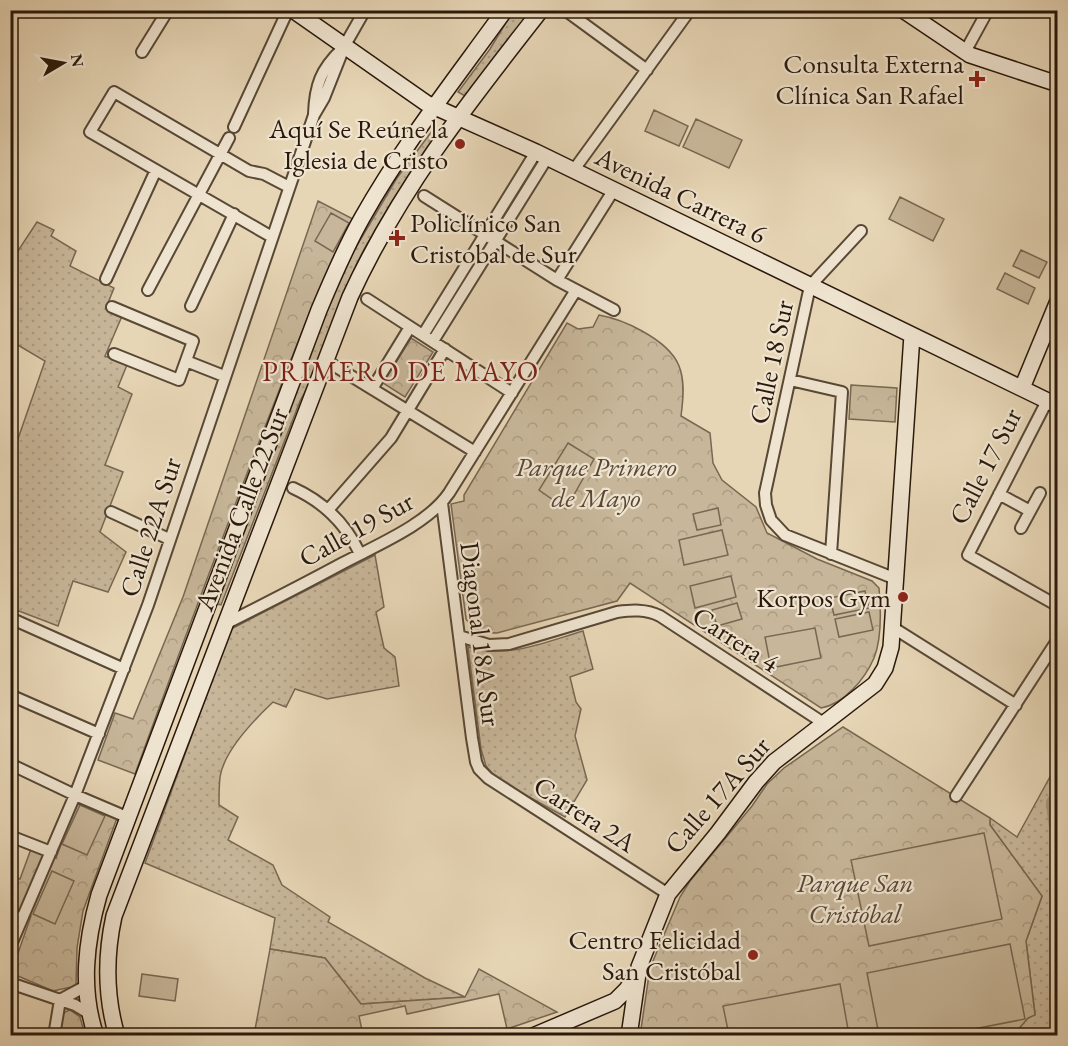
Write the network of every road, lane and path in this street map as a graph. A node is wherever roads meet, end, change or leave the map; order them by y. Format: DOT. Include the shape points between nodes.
graph roads {
  1 [pos="15,10"];
  2 [pos="168,10"];
  3 [pos="288,10"];
  4 [pos="293,10"];
  5 [pos="365,10"];
  6 [pos="506,10"];
  7 [pos="541,10"];
  8 [pos="565,10"];
  9 [pos="690,10"];
  10 [pos="903,10"];
  11 [pos="988,10"];
  12 [pos="10,20"];
  13 [pos="345,45"];
  14 [pos="142,52"];
  15 [pos="965,52"];
  16 [pos="647,70"];
  17 [pos="1058,84"];
  18 [pos="434,107"];
  19 [pos="457,117"];
  20 [pos="220,155"];
  21 [pos="542,155"];
  22 [pos="156,170"];
  23 [pos="573,171"];
  24 [pos="289,188"];
  25 [pos="613,191"];
  26 [pos="199,194"];
  27 [pos="424,196"];
  28 [pos="234,214"];
  29 [pos="861,231"];
  30 [pos="485,235"];
  31 [pos="272,237"];
  32 [pos="496,241"];
  33 [pos="106,279"];
  34 [pos="557,280"];
  35 [pos="810,286"];
  36 [pos="148,290"];
  37 [pos="576,290"];
  38 [pos="367,299"];
  39 [pos="1058,301"];
  40 [pos="191,306"];
  41 [pos="112,307"];
  42 [pos="614,310"];
  43 [pos="1054,318"];
  44 [pos="411,327"];
  45 [pos="912,335"];
  46 [pos="428,338"];
  47 [pos="445,349"];
  48 [pos="114,354"];
  49 [pos="325,360"];
  50 [pos="186,361"];
  51 [pos="224,376"];
  52 [pos="790,380"];
  53 [pos="372,388"];
  54 [pos="1022,388"];
  55 [pos="512,393"];
  56 [pos="1052,403"];
  57 [pos="407,410"];
  58 [pos="475,452"];
  59 [pos="293,488"];
  60 [pos="1040,493"];
  61 [pos="999,494"];
  62 [pos="442,503"];
  63 [pos="328,510"];
  64 [pos="1030,511"];
  65 [pos="111,512"];
  66 [pos="1021,528"];
  67 [pos="169,538"];
  68 [pos="360,554"];
  69 [pos="831,554"];
  70 [pos="896,579"];
  71 [pos="1058,606"];
  72 [pos="10,618"];
  73 [pos="225,624"];
  74 [pos="892,627"];
  75 [pos="459,636"];
  76 [pos="1058,639"];
  77 [pos="124,669"];
  78 [pos="10,695"];
  79 [pos="1016,705"];
  80 [pos="825,724"];
  81 [pos="99,734"];
  82 [pos="10,764"];
  83 [pos="479,769"];
  84 [pos="75,795"];
  85 [pos="956,796"];
  86 [pos="129,818"];
  87 [pos="10,836"];
  88 [pos="51,852"];
  89 [pos="668,894"];
  90 [pos="10,915"];
  91 [pos="22,919"];
  92 [pos="10,947"];
  93 [pos="638,974"];
  94 [pos="10,983"];
  95 [pos="86,986"];
  96 [pos="60,1000"];
  97 [pos="609,1004"];
  98 [pos="90,1014"];
  99 [pos="630,1031"];
  100 [pos="54,1035"];
  101 [pos="96,1035"];
  102 [pos="117,1035"];
  103 [pos="533,1035"];
  1 -- 12 [label="street"];
  2 -- 14 [label="street"];
  3 -- 20 [label="street"];
  4 -- 13 [label="main road, Avenida Carrera 6"];
  5 -- 13 [label="street, Calle 22A Sur"];
  6 -- 18 [label="main road, Avenida Calle 22 Sur"];
  7 -- 19 [label="main road, Avenida Calle 22 Sur"];
  8 -- 16 [label="street"];
  9 -- 16 [label="street"];
  10 -- 15 [label="main road"];
  11 -- 15 [label="street"];
  13 -- 18 [label="main road, Avenida Carrera 6"];
  13 -- 24 [label="street, Calle 22A Sur" via="328,63 315,94 314,115"];
  15 -- 17 [label="main road"];
  16 -- 23 [label="street"];
  18 -- 19 [label="main road, Avenida Carrera 6"];
  18 -- 86 [label="main road, Avenida Calle 22 Sur" via="366,210 332,279"];
  19 -- 21 [label="main road, Avenida Carrera 6"];
  19 -- 49 [label="main road, Avenida Calle 22 Sur" via="377,241"];
  20 -- 22 [label="street" via="114,92 90,132"];
  20 -- 24 [label="street"];
  20 -- 26 [label="street"];
  21 -- 23 [label="main road, Avenida Carrera 6"];
  21 -- 30 [label="street"];
  21 -- 32 [label="street"];
  22 -- 26 [label="street"];
  22 -- 33 [label="street"];
  23 -- 25 [label="main road, Avenida Carrera 6"];
  24 -- 31 [label="street, Calle 22A Sur"];
  25 -- 34 [label="street"];
  25 -- 35 [label="main road, Avenida Carrera 6"];
  26 -- 28 [label="street"];
  26 -- 36 [label="street"];
  27 -- 30 [label="street"];
  28 -- 31 [label="street"];
  28 -- 40 [label="street"];
  29 -- 35 [label="street, Calle 18 Sur"];
  30 -- 32 [label="street"];
  30 -- 46 [label="street"];
  31 -- 51 [label="street, Calle 22A Sur"];
  32 -- 34 [label="street"];
  32 -- 46 [label="street"];
  34 -- 37 [label="street"];
  35 -- 45 [label="main road, Avenida Carrera 6"];
  35 -- 52 [label="street, Calle 18 Sur"];
  37 -- 42 [label="street"];
  37 -- 55 [label="street, Calle 19 Sur"];
  38 -- 44 [label="street"];
  39 -- 43 [label="main road, Calle 17 Sur"];
  41 -- 50 [label="street" via="193,341"];
  43 -- 54 [label="main road, Calle 17 Sur"];
  44 -- 46 [label="street"];
  44 -- 53 [label="street"];
  45 -- 54 [label="main road, Avenida Carrera 6"];
  45 -- 70 [label="main road, Calle 17A Sur"];
  46 -- 47 [label="street"];
  47 -- 55 [label="street"];
  47 -- 57 [label="street"];
  48 -- 50 [label="street" via="179,380"];
  49 -- 53 [label="street"];
  49 -- 73 [label="main road, Avenida Calle 22 Sur"];
  50 -- 51 [label="street"];
  51 -- 67 [label="street, Calle 22A Sur"];
  52 -- 69 [label="street, Calle 18 Sur" via="765,493 766,505 771,520 785,535"];
  52 -- 69 [label="street" via="842,392"];
  53 -- 57 [label="street"];
  54 -- 56 [label="main road, Avenida Carrera 6"];
  55 -- 58 [label="street, Calle 19 Sur"];
  56 -- 61 [label="street, Calle 17 Sur"];
  57 -- 58 [label="street"];
  57 -- 63 [label="street" via="391,438"];
  58 -- 62 [label="street, Calle 19 Sur"];
  59 -- 63 [label="street"];
  60 -- 64 [label="street"];
  61 -- 64 [label="street"];
  61 -- 71 [label="street, Calle 17 Sur" via="968,555"];
  62 -- 68 [label="street, Calle 19 Sur" via="420,521"];
  62 -- 75 [label="street, Diagonal 18A Sur"];
  63 -- 68 [label="street" via="347,530"];
  64 -- 66 [label="street"];
  65 -- 67 [label="street"];
  67 -- 77 [label="street, Calle 22A Sur"];
  68 -- 73 [label="street, Calle 19 Sur"];
  69 -- 70 [label="street"];
  70 -- 74 [label="main road, Calle 17A Sur"];
  72 -- 77 [label="street"];
  73 -- 102 [label="main road, Avenida Calle 22 Sur" via="114,916 107,984"];
  74 -- 79 [label="street"];
  74 -- 80 [label="main road, Calle 17A Sur" via="890,654 880,676"];
  75 -- 80 [label="street, Carrera 4" via="489,645 509,644 617,612 645,611 660,616"];
  75 -- 83 [label="street, Diagonal 18A Sur"];
  76 -- 79 [label="street"];
  77 -- 81 [label="street, Calle 22A Sur"];
  78 -- 81 [label="street"];
  79 -- 85 [label="street"];
  80 -- 89 [label="main road, Calle 17A Sur" via="764,772"];
  81 -- 84 [label="street, Calle 22A Sur"];
  82 -- 84 [label="street"];
  83 -- 89 [label="street, Carrera 2A"];
  84 -- 86 [label="street"];
  84 -- 88 [label="street, Calle 22A Sur"];
  86 -- 95 [label="main road, Avenida Calle 22 Sur" via="94,911"];
  87 -- 88 [label="street"];
  88 -- 91 [label="street, Calle 22A Sur"];
  89 -- 93 [label="main road, Calle 17A Sur"];
  90 -- 91 [label="street"];
  91 -- 92 [label="street, Calle 22A Sur"];
  93 -- 97 [label="main road" via="621,996"];
  93 -- 99 [label="main road, Calle 17A Sur"];
  94 -- 96 [label="street"];
  95 -- 96 [label="street"];
  95 -- 98 [label="main road, Avenida Calle 22 Sur"];
  96 -- 98 [label="street"];
  96 -- 100 [label="street"];
  97 -- 99 [label="main road" via="624,1013"];
  97 -- 103 [label="main road"];
  98 -- 101 [label="main road, Avenida Calle 22 Sur"];
}
